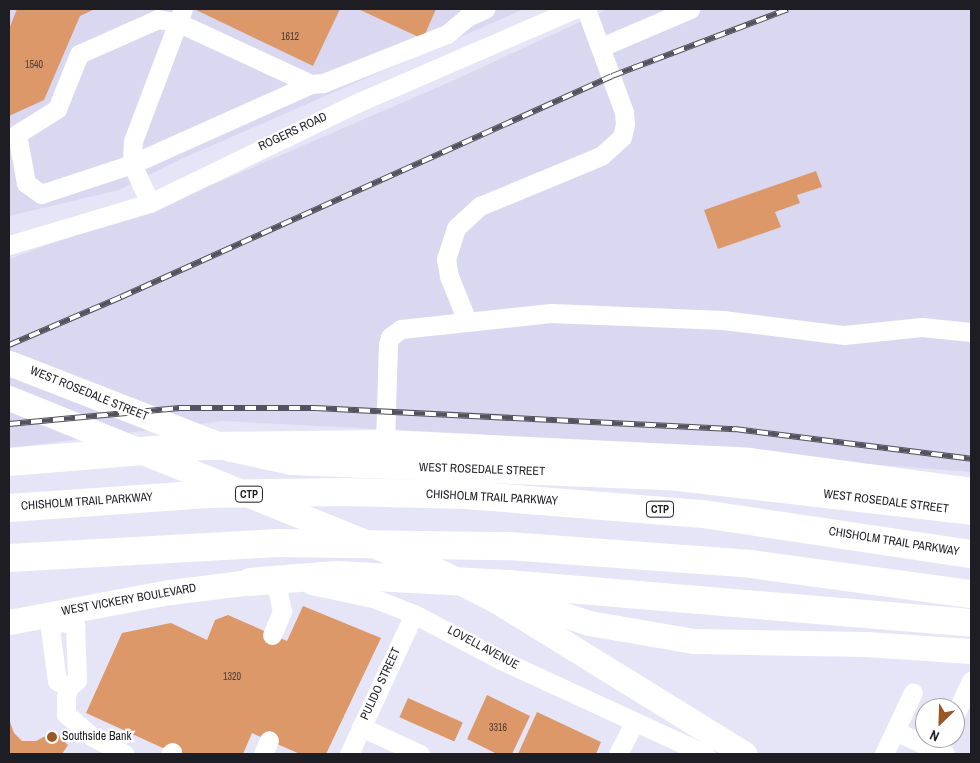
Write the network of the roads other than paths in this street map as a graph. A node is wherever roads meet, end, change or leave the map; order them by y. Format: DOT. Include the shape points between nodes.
graph roads {
  1 [pos="485,9"];
  2 [pos="574,9"];
  3 [pos="586,9"];
  4 [pos="690,9"];
  5 [pos="181,16"];
  6 [pos="601,48"];
  7 [pos="311,84"];
  8 [pos="132,164"];
  9 [pos="150,203"];
  10 [pos="9,244"];
  11 [pos="467,321"];
  12 [pos="971,332"];
  13 [pos="9,363"];
  14 [pos="9,398"];
  15 [pos="385,444"];
  16 [pos="9,462"];
  17 [pos="971,492"];
  18 [pos="9,508"];
  19 [pos="971,512"];
  20 [pos="971,554"];
  21 [pos="9,558"];
  22 [pos="444,574"];
  23 [pos="263,582"];
  24 [pos="971,594"];
  25 [pos="414,614"];
  26 [pos="59,617"];
  27 [pos="9,622"];
  28 [pos="971,622"];
  29 [pos="272,635"];
  30 [pos="971,651"];
  31 [pos="971,680"];
  32 [pos="913,692"];
  33 [pos="963,698"];
  34 [pos="634,722"];
  35 [pos="361,727"];
  36 [pos="895,731"];
  37 [pos="940,749"];
  38 [pos="125,754"];
  39 [pos="349,754"];
  40 [pos="420,754"];
  41 [pos="618,754"];
  42 [pos="705,754"];
  43 [pos="745,754"];
  44 [pos="884,754"];
  1 -- 7 [label="street" via="467,17 447,34 323,83"];
  2 -- 9 [label="street, ROGERS ROAD" via="357,102"];
  3 -- 6 [label="street"];
  4 -- 6 [label="street"];
  5 -- 7 [label="street"];
  5 -- 8 [label="street" via="133,142"];
  5 -- 8 [label="street" via="158,19 80,54 57,109 17,134 26,183 41,194"];
  6 -- 11 [label="street" via="624,112 622,137 601,156 480,206 456,228 446,259 449,276"];
  7 -- 8 [label="street"];
  8 -- 9 [label="street"];
  9 -- 10 [label="street, ROGERS ROAD"];
  11 -- 12 [label="street" via="523,314 582,313 723,320 844,335 922,327"];
  11 -- 15 [label="street" via="401,329 390,337"];
  13 -- 19 [label="main road, WEST ROSEDALE STREET" via="230,449 291,462 669,477"];
  14 -- 22 [label="main road"];
  15 -- 16 [label="highway" via="203,446"];
  15 -- 17 [label="highway" via="750,462"];
  18 -- 20 [label="highway, CHISHOLM TRAIL PARKWAY / CTP" via="152,497 405,493 602,504 743,519"];
  21 -- 24 [label="highway" via="151,548 337,543 576,549 751,564"];
  22 -- 30 [label="main road" via="589,623 693,641 866,644"];
  22 -- 43 [label="main road" via="497,601"];
  23 -- 25 [label="street, LOVELL AVENUE" via="342,590"];
  23 -- 26 [label="main road, WEST VICKERY BOULEVARD" via="170,592"];
  23 -- 28 [label="highway" via="336,575 508,584"];
  23 -- 29 [label="street" via="282,611"];
  25 -- 34 [label="street, LOVELL AVENUE" via="501,660"];
  25 -- 35 [label="street, PULIDO STREET"];
  26 -- 27 [label="main road, WEST VICKERY BOULEVARD"];
  26 -- 38 [label="street" via="50,629 56,681 69,687 66,714 91,736"];
  31 -- 33 [label="street"];
  32 -- 36 [label="street"];
  34 -- 41 [label="street"];
  34 -- 42 [label="street, LOVELL AVENUE"];
  35 -- 39 [label="street, PULIDO STREET"];
  35 -- 40 [label="street"];
  36 -- 37 [label="street"];
  36 -- 44 [label="street"];
}
